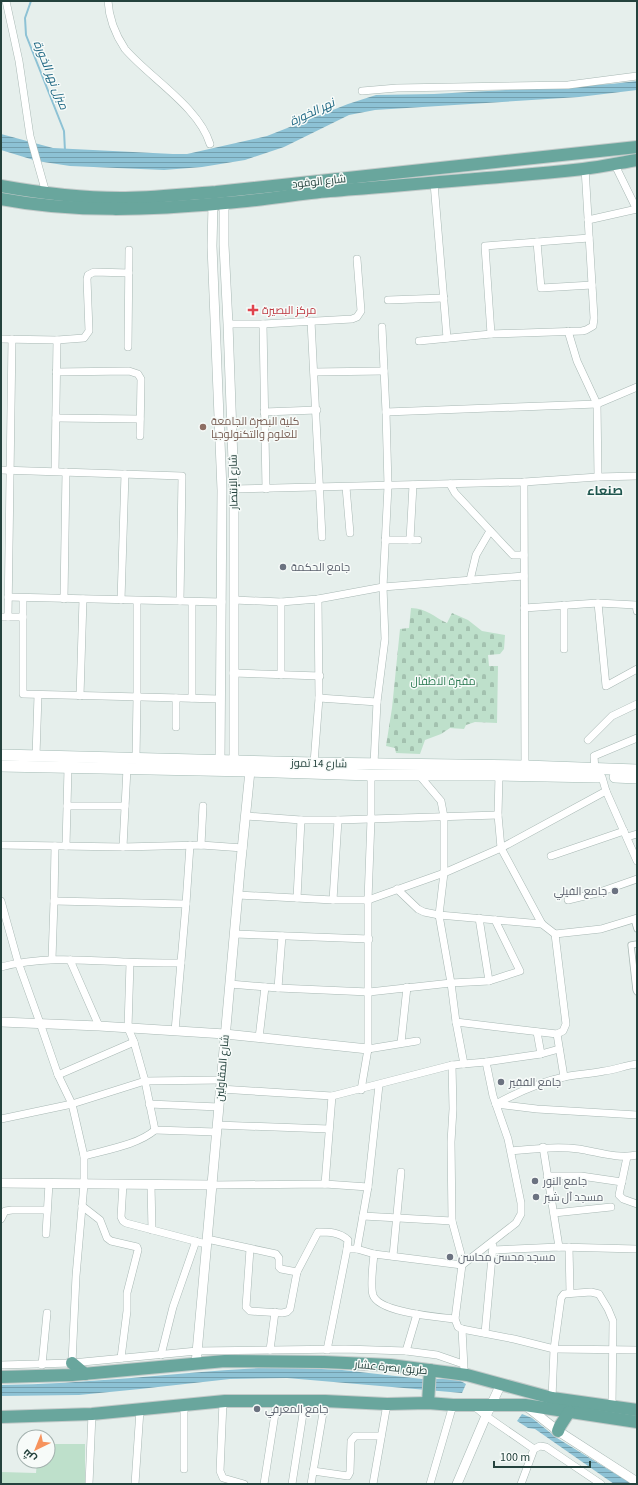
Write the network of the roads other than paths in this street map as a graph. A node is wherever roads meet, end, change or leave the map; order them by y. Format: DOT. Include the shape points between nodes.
graph roads {
  1 [pos="6,1"];
  2 [pos="108,1"];
  3 [pos="637,76"];
  4 [pos="362,91"];
  5 [pos="210,144"];
  6 [pos="637,147"];
  7 [pos="637,160"];
  8 [pos="614,164"];
  9 [pos="585,168"];
  10 [pos="434,183"];
  11 [pos="1,186"];
  12 [pos="46,193"];
  13 [pos="1,199"];
  14 [pos="219,204"];
  15 [pos="637,209"];
  16 [pos="588,220"];
  17 [pos="589,238"];
  18 [pos="537,242"];
  19 [pos="224,245"];
  20 [pos="212,246"];
  21 [pos="129,250"];
  22 [pos="357,259"];
  23 [pos="129,273"];
  24 [pos="592,285"];
  25 [pos="444,298"];
  26 [pos="388,300"];
  27 [pos="311,321"];
  28 [pos="228,324"];
  29 [pos="263,324"];
  30 [pos="382,327"];
  31 [pos="568,331"];
  32 [pos="491,334"];
  33 [pos="446,338"];
  34 [pos="1,339"];
  35 [pos="12,339"];
  36 [pos="57,340"];
  37 [pos="419,341"];
  38 [pos="128,347"];
  39 [pos="384,370"];
  40 [pos="56,372"];
  41 [pos="314,372"];
  42 [pos="637,387"];
  43 [pos="597,404"];
  44 [pos="317,410"];
  45 [pos="264,412"];
  46 [pos="386,412"];
  47 [pos="56,418"];
  48 [pos="140,419"];
  49 [pos="140,436"];
  50 [pos="1,470"];
  51 [pos="9,470"];
  52 [pos="55,471"];
  53 [pos="66,472"];
  54 [pos="125,474"];
  55 [pos="637,476"];
  56 [pos="598,477"];
  57 [pos="524,482"];
  58 [pos="450,484"];
  59 [pos="413,485"];
  60 [pos="388,486"];
  61 [pos="346,487"];
  62 [pos="320,488"];
  63 [pos="266,489"];
  64 [pos="234,490"];
  65 [pos="490,531"];
  66 [pos="350,533"];
  67 [pos="322,537"];
  68 [pos="385,540"];
  69 [pos="410,540"];
  70 [pos="418,540"];
  71 [pos="524,556"];
  72 [pos="524,576"];
  73 [pos="470,580"];
  74 [pos="383,587"];
  75 [pos="8,598"];
  76 [pos="23,598"];
  77 [pos="318,598"];
  78 [pos="64,599"];
  79 [pos="83,599"];
  80 [pos="121,600"];
  81 [pos="234,600"];
  82 [pos="137,601"];
  83 [pos="180,601"];
  84 [pos="192,602"];
  85 [pos="222,602"];
  86 [pos="281,602"];
  87 [pos="598,603"];
  88 [pos="564,605"];
  89 [pos="524,608"];
  90 [pos="637,611"];
  91 [pos="4,617"];
  92 [pos="23,617"];
  93 [pos="564,649"];
  94 [pos="637,669"];
  95 [pos="233,673"];
  96 [pos="281,674"];
  97 [pos="320,676"];
  98 [pos="38,695"];
  99 [pos="80,696"];
  100 [pos="138,697"];
  101 [pos="176,698"];
  102 [pos="192,698"];
  103 [pos="220,698"];
  104 [pos="319,698"];
  105 [pos="377,702"];
  106 [pos="637,704"];
  107 [pos="233,724"];
  108 [pos="221,725"];
  109 [pos="176,727"];
  110 [pos="637,738"];
  111 [pos="588,740"];
  112 [pos="1,755"];
  113 [pos="36,756"];
  114 [pos="136,759"];
  115 [pos="220,761"];
  116 [pos="234,761"];
  117 [pos="314,764"];
  118 [pos="374,764"];
  119 [pos="1,766"];
  120 [pos="525,766"];
  121 [pos="68,768"];
  122 [pos="127,768"];
  123 [pos="637,770"];
  124 [pos="250,771"];
  125 [pos="599,773"];
  126 [pos="371,775"];
  127 [pos="419,775"];
  128 [pos="499,775"];
  129 [pos="637,778"];
  130 [pos="606,791"];
  131 [pos="67,806"];
  132 [pos="125,806"];
  133 [pos="203,806"];
  134 [pos="498,814"];
  135 [pos="246,816"];
  136 [pos="444,817"];
  137 [pos="371,819"];
  138 [pos="301,820"];
  139 [pos="338,820"];
  140 [pos="626,834"];
  141 [pos="637,834"];
  142 [pos="1,845"];
  143 [pos="201,845"];
  144 [pos="54,846"];
  145 [pos="66,846"];
  146 [pos="190,846"];
  147 [pos="124,847"];
  148 [pos="243,848"];
  149 [pos="501,848"];
  150 [pos="551,856"];
  151 [pos="637,861"];
  152 [pos="444,873"];
  153 [pos="637,879"];
  154 [pos="398,889"];
  155 [pos="238,895"];
  156 [pos="296,898"];
  157 [pos="333,900"];
  158 [pos="368,900"];
  159 [pos="568,900"];
  160 [pos="54,902"];
  161 [pos="186,904"];
  162 [pos="1,905"];
  163 [pos="439,915"];
  164 [pos="479,918"];
  165 [pos="636,918"];
  166 [pos="494,920"];
  167 [pos="542,924"];
  168 [pos="637,929"];
  169 [pos="234,934"];
  170 [pos="555,934"];
  171 [pos="282,936"];
  172 [pos="369,939"];
  173 [pos="637,944"];
  174 [pos="52,959"];
  175 [pos="70,960"];
  176 [pos="18,962"];
  177 [pos="130,963"];
  178 [pos="181,963"];
  179 [pos="1,967"];
  180 [pos="490,981"];
  181 [pos="451,983"];
  182 [pos="230,984"];
  183 [pos="265,987"];
  184 [pos="407,987"];
  185 [pos="278,988"];
  186 [pos="368,992"];
  187 [pos="637,992"];
  188 [pos="1,1022"];
  189 [pos="456,1022"];
  190 [pos="40,1023"];
  191 [pos="100,1026"];
  192 [pos="128,1028"];
  193 [pos="175,1031"];
  194 [pos="537,1032"];
  195 [pos="225,1034"];
  196 [pos="557,1034"];
  197 [pos="259,1038"];
  198 [pos="417,1041"];
  199 [pos="134,1042"];
  200 [pos="401,1043"];
  201 [pos="368,1049"];
  202 [pos="559,1049"];
  203 [pos="541,1054"];
  204 [pos="486,1062"];
  205 [pos="464,1064"];
  206 [pos="637,1064"];
  207 [pos="452,1065"];
  208 [pos="58,1075"];
  209 [pos="564,1077"];
  210 [pos="145,1081"];
  211 [pos="221,1084"];
  212 [pos="379,1085"];
  213 [pos="361,1090"];
  214 [pos="332,1096"];
  215 [pos="72,1104"];
  216 [pos="149,1104"];
  217 [pos="496,1104"];
  218 [pos="219,1107"];
  219 [pos="637,1114"];
  220 [pos="1,1119"];
  221 [pos="217,1128"];
  222 [pos="329,1129"];
  223 [pos="155,1130"];
  224 [pos="543,1148"];
  225 [pos="511,1151"];
  226 [pos="637,1155"];
  227 [pos="84,1156"];
  228 [pos="627,1157"];
  229 [pos="401,1172"];
  230 [pos="547,1176"];
  231 [pos="622,1182"];
  232 [pos="1,1183"];
  233 [pos="49,1183"];
  234 [pos="84,1184"];
  235 [pos="123,1184"];
  236 [pos="325,1184"];
  237 [pos="151,1185"];
  238 [pos="212,1185"];
  239 [pos="368,1187"];
  240 [pos="637,1204"];
  241 [pos="82,1206"];
  242 [pos="611,1208"];
  243 [pos="47,1210"];
  244 [pos="554,1213"];
  245 [pos="363,1216"];
  246 [pos="1,1218"];
  247 [pos="397,1218"];
  248 [pos="452,1221"];
  249 [pos="152,1230"];
  250 [pos="46,1234"];
  251 [pos="494,1240"];
  252 [pos="196,1241"];
  253 [pos="207,1242"];
  254 [pos="558,1247"];
  255 [pos="569,1247"];
  256 [pos="250,1249"];
  257 [pos="347,1249"];
  258 [pos="356,1249"];
  259 [pos="637,1249"];
  260 [pos="493,1250"];
  261 [pos="374,1254"];
  262 [pos="393,1256"];
  263 [pos="462,1265"];
  264 [pos="297,1272"];
  265 [pos="570,1292"];
  266 [pos="275,1312"];
  267 [pos="47,1313"];
  268 [pos="417,1314"];
  269 [pos="455,1320"];
  270 [pos="462,1329"];
  271 [pos="485,1333"];
  272 [pos="554,1349"];
  273 [pos="270,1350"];
  274 [pos="327,1350"];
  275 [pos="614,1350"];
  276 [pos="637,1350"];
  277 [pos="197,1351"];
  278 [pos="406,1351"];
  279 [pos="161,1355"];
  280 [pos="122,1358"];
  281 [pos="72,1363"];
  282 [pos="196,1364"];
  283 [pos="1,1365"];
  284 [pos="42,1365"];
  285 [pos="465,1370"];
  286 [pos="430,1373"];
  287 [pos="85,1374"];
  288 [pos="1,1377"];
  289 [pos="501,1384"];
  290 [pos="552,1398"];
  291 [pos="428,1400"];
  292 [pos="277,1401"];
  293 [pos="305,1401"];
  294 [pos="325,1401"];
  295 [pos="223,1402"];
  296 [pos="387,1404"];
  297 [pos="184,1405"];
  298 [pos="453,1405"];
  299 [pos="525,1405"];
  300 [pos="612,1407"];
  301 [pos="140,1410"];
  302 [pos="488,1410"];
  303 [pos="637,1410"];
  304 [pos="569,1412"];
  305 [pos="92,1414"];
  306 [pos="1,1417"];
  307 [pos="637,1422"];
  308 [pos="558,1431"];
  309 [pos="381,1436"];
  310 [pos="534,1449"];
  311 [pos="184,1469"];
  312 [pos="313,1471"];
  313 [pos="589,1477"];
  314 [pos="637,1482"];
  315 [pos="89,1484"];
  316 [pos="135,1484"];
  317 [pos="244,1484"];
  318 [pos="264,1484"];
  319 [pos="292,1484"];
  320 [pos="311,1484"];
  321 [pos="373,1484"];
  322 [pos="430,1484"];
  323 [pos="457,1484"];
  324 [pos="521,1484"];
  325 [pos="583,1484"];
  326 [pos="601,1484"];
  1 -- 12 [label="street" via="19,60 30,136"];
  2 -- 5 [label="street" via="112,24 125,49 194,116 206,132"];
  3 -- 4 [label="street" via="568,85"];
  6 -- 12 [label="main road, شارع الوفود" via="216,192 119,198"];
  7 -- 8 [label="main road, شارع الوفود"];
  8 -- 9 [label="main road, شارع الوفود"];
  8 -- 15 [label="street"];
  9 -- 10 [label="main road, شارع الوفود"];
  9 -- 16 [label="street"];
  10 -- 14 [label="main road, شارع الوفود" via="331,191"];
  10 -- 25 [label="street"];
  11 -- 12 [label="main road, شارع الوفود"];
  13 -- 14 [label="main road, شارع الوفود" via="40,205 91,208 148,209"];
  14 -- 19 [label="street, شارع الإنتصار"];
  14 -- 20 [label="street, شارع الإنتصار"];
  15 -- 16 [label="street"];
  16 -- 17 [label="street"];
  17 -- 18 [label="street"];
  17 -- 24 [label="street"];
  18 -- 24 [label="street" via="541,288"];
  18 -- 32 [label="street" via="485,246"];
  19 -- 20 [label="street"];
  19 -- 28 [label="street, شارع الإنتصار"];
  20 -- 85 [label="street, شارع الإنتصار" via="222,490"];
  21 -- 23 [label="street"];
  22 -- 27 [label="street" via="361,308 359,316 352,319"];
  23 -- 36 [label="street" via="90,273 87,279 88,334 82,339"];
  23 -- 38 [label="street"];
  24 -- 31 [label="street" via="593,326 586,330"];
  25 -- 26 [label="street"];
  25 -- 33 [label="street"];
  27 -- 29 [label="street"];
  27 -- 41 [label="street"];
  28 -- 29 [label="street"];
  28 -- 64 [label="street, شارع الإنتصار"];
  29 -- 45 [label="street"];
  30 -- 39 [label="street"];
  31 -- 32 [label="street"];
  31 -- 43 [label="street" via="577,361"];
  32 -- 33 [label="street"];
  33 -- 37 [label="street"];
  34 -- 35 [label="street"];
  35 -- 36 [label="street"];
  35 -- 51 [label="street"];
  36 -- 40 [label="street"];
  39 -- 41 [label="street"];
  39 -- 46 [label="street"];
  40 -- 47 [label="street"];
  40 -- 48 [label="street" via="136,372 141,379"];
  41 -- 44 [label="street"];
  42 -- 43 [label="street"];
  43 -- 46 [label="street"];
  43 -- 56 [label="street"];
  44 -- 45 [label="street"];
  44 -- 62 [label="street"];
  45 -- 63 [label="street"];
  46 -- 60 [label="street"];
  47 -- 48 [label="street"];
  47 -- 52 [label="street"];
  48 -- 49 [label="street"];
  50 -- 51 [label="street"];
  51 -- 52 [label="street"];
  51 -- 75 [label="street"];
  52 -- 53 [label="street"];
  53 -- 54 [label="street"];
  53 -- 78 [label="street"];
  54 -- 80 [label="street"];
  54 -- 83 [label="street" via="182,476"];
  55 -- 56 [label="street"];
  56 -- 57 [label="street"];
  57 -- 58 [label="street"];
  57 -- 71 [label="street"];
  58 -- 59 [label="street"];
  58 -- 65 [label="street" via="455,493"];
  59 -- 60 [label="street"];
  59 -- 69 [label="street"];
  60 -- 61 [label="street"];
  60 -- 68 [label="street"];
  61 -- 62 [label="street"];
  61 -- 66 [label="street"];
  62 -- 63 [label="street"];
  62 -- 67 [label="street"];
  63 -- 64 [label="street"];
  64 -- 81 [label="street, شارع الإنتصار"];
  65 -- 71 [label="street" via="513,555"];
  65 -- 73 [label="street" via="476,555"];
  68 -- 69 [label="street"];
  68 -- 74 [label="street"];
  69 -- 70 [label="street"];
  71 -- 72 [label="street"];
  72 -- 73 [label="street"];
  72 -- 89 [label="street"];
  73 -- 74 [label="street"];
  74 -- 77 [label="street"];
  74 -- 105 [label="street" via="386,639"];
  75 -- 76 [label="street"];
  75 -- 91 [label="street"];
  76 -- 78 [label="street"];
  76 -- 92 [label="street"];
  77 -- 86 [label="street"];
  77 -- 97 [label="street"];
  78 -- 79 [label="street"];
  79 -- 80 [label="street"];
  79 -- 99 [label="street"];
  80 -- 82 [label="street"];
  81 -- 86 [label="street"];
  81 -- 95 [label="street, شارع الإنتصار"];
  82 -- 83 [label="street"];
  82 -- 100 [label="street"];
  83 -- 84 [label="street"];
  84 -- 85 [label="street"];
  84 -- 102 [label="street"];
  85 -- 103 [label="street, شارع الإنتصار"];
  86 -- 96 [label="street"];
  87 -- 88 [label="street"];
  87 -- 90 [label="street" via="636,605"];
  87 -- 94 [label="street" via="606,686"];
  88 -- 89 [label="street"];
  88 -- 93 [label="street"];
  89 -- 120 [label="street"];
  91 -- 92 [label="street"];
  92 -- 98 [label="street" via="23,694"];
  95 -- 96 [label="street"];
  95 -- 107 [label="street, شارع الإنتصار"];
  96 -- 97 [label="street"];
  97 -- 104 [label="street"];
  98 -- 99 [label="street"];
  98 -- 113 [label="street"];
  99 -- 100 [label="street"];
  100 -- 101 [label="street"];
  100 -- 114 [label="street"];
  101 -- 102 [label="street"];
  101 -- 109 [label="street"];
  102 -- 103 [label="street"];
  103 -- 108 [label="street, شارع الإنتصار"];
  104 -- 105 [label="street"];
  104 -- 117 [label="street"];
  105 -- 118 [label="street"];
  106 -- 111 [label="street" via="612,716"];
  107 -- 108 [label="street"];
  107 -- 116 [label="street, شارع الإنتصار"];
  108 -- 115 [label="street, شارع الإنتصار"];
  110 -- 125 [label="street" via="594,756"];
  112 -- 113 [label="main road, شارع 14 تموز"];
  113 -- 114 [label="main road, شارع 14 تموز"];
  114 -- 115 [label="main road, شارع 14 تموز"];
  115 -- 116 [label="main road, شارع 14 تموز"];
  116 -- 117 [label="main road, شارع 14 تموز"];
  117 -- 118 [label="main road, شارع 14 تموز"];
  118 -- 120 [label="main road, شارع 14 تموز"];
  119 -- 121 [label="main road, شارع 14 تموز"];
  120 -- 125 [label="main road, شارع 14 تموز"];
  121 -- 122 [label="main road, شارع 14 تموز"];
  121 -- 131 [label="street"];
  122 -- 124 [label="main road, شارع 14 تموز"];
  122 -- 132 [label="street"];
  123 -- 125 [label="main road, شارع 14 تموز"];
  124 -- 126 [label="main road, شارع 14 تموز"];
  124 -- 135 [label="street, شارع المقاولين"];
  125 -- 128 [label="main road, شارع 14 تموز"];
  125 -- 129 [label="main road, شارع 14 تموز"];
  125 -- 130 [label="street"];
  126 -- 127 [label="main road, شارع 14 تموز"];
  126 -- 137 [label="street"];
  127 -- 128 [label="main road, شارع 14 تموز"];
  127 -- 136 [label="street" via="441,801"];
  128 -- 134 [label="street"];
  130 -- 140 [label="street"];
  130 -- 149 [label="street"];
  131 -- 132 [label="street"];
  131 -- 145 [label="street"];
  132 -- 147 [label="street"];
  133 -- 143 [label="street"];
  134 -- 136 [label="street"];
  134 -- 149 [label="street"];
  135 -- 138 [label="street"];
  135 -- 148 [label="street, شارع المقاولين"];
  136 -- 137 [label="street"];
  136 -- 152 [label="street"];
  137 -- 139 [label="street"];
  137 -- 158 [label="street"];
  138 -- 139 [label="street"];
  138 -- 156 [label="street"];
  139 -- 157 [label="street"];
  140 -- 141 [label="street"];
  140 -- 150 [label="street"];
  140 -- 151 [label="street"];
  142 -- 144 [label="street"];
  143 -- 146 [label="street"];
  143 -- 148 [label="street"];
  144 -- 145 [label="street"];
  144 -- 160 [label="street"];
  145 -- 147 [label="street"];
  146 -- 147 [label="street"];
  146 -- 161 [label="street"];
  148 -- 155 [label="street, شارع المقاولين"];
  149 -- 152 [label="street"];
  149 -- 167 [label="street"];
  152 -- 154 [label="street"];
  152 -- 163 [label="street"];
  153 -- 159 [label="street"];
  154 -- 158 [label="street"];
  154 -- 163 [label="street" via="418,909"];
  155 -- 156 [label="street"];
  155 -- 169 [label="street, شارع المقاولين"];
  156 -- 157 [label="street"];
  157 -- 158 [label="street"];
  158 -- 172 [label="street"];
  160 -- 161 [label="street"];
  160 -- 174 [label="street"];
  161 -- 178 [label="street"];
  162 -- 176 [label="street"];
  163 -- 164 [label="street"];
  163 -- 181 [label="street"];
  164 -- 166 [label="street"];
  164 -- 180 [label="street"];
  165 -- 168 [label="street"];
  165 -- 170 [label="street" via="601,929"];
  166 -- 167 [label="street"];
  166 -- 180 [label="street" via="520,970"];
  167 -- 170 [label="street"];
  169 -- 171 [label="street"];
  169 -- 182 [label="street, شارع المقاولين"];
  170 -- 196 [label="street" via="566,1024 563,1031"];
  171 -- 172 [label="street"];
  171 -- 185 [label="street"];
  172 -- 186 [label="street"];
  173 -- 187 [label="street" via="631,945"];
  174 -- 175 [label="street"];
  174 -- 176 [label="street"];
  175 -- 177 [label="street"];
  175 -- 191 [label="street"];
  176 -- 179 [label="street"];
  176 -- 190 [label="street"];
  177 -- 178 [label="street"];
  177 -- 192 [label="street"];
  178 -- 193 [label="street"];
  180 -- 181 [label="street"];
  181 -- 184 [label="street"];
  181 -- 189 [label="street"];
  182 -- 183 [label="street"];
  182 -- 195 [label="street, شارع المقاولين"];
  183 -- 185 [label="street"];
  183 -- 197 [label="street"];
  184 -- 186 [label="street"];
  184 -- 200 [label="street"];
  185 -- 186 [label="street"];
  186 -- 201 [label="street"];
  188 -- 190 [label="street"];
  189 -- 194 [label="street"];
  189 -- 205 [label="street"];
  190 -- 191 [label="street"];
  190 -- 208 [label="street"];
  191 -- 192 [label="street"];
  192 -- 193 [label="street"];
  192 -- 199 [label="street"];
  193 -- 195 [label="street"];
  194 -- 196 [label="street"];
  194 -- 203 [label="street"];
  195 -- 197 [label="street"];
  195 -- 211 [label="street, شارع المقاولين"];
  196 -- 202 [label="street"];
  197 -- 201 [label="street"];
  198 -- 200 [label="street"];
  199 -- 208 [label="street"];
  199 -- 210 [label="street"];
  200 -- 201 [label="street"];
  201 -- 213 [label="street"];
  202 -- 203 [label="street"];
  202 -- 209 [label="street"];
  203 -- 204 [label="street"];
  204 -- 205 [label="street"];
  204 -- 217 [label="street"];
  205 -- 207 [label="street"];
  206 -- 209 [label="street"];
  207 -- 212 [label="street"];
  207 -- 248 [label="street"];
  208 -- 215 [label="street"];
  209 -- 217 [label="street" via="519,1091"];
  210 -- 211 [label="street"];
  210 -- 215 [label="street"];
  210 -- 216 [label="street"];
  211 -- 214 [label="street"];
  211 -- 218 [label="street, شارع المقاولين"];
  212 -- 213 [label="street"];
  212 -- 239 [label="street"];
  213 -- 214 [label="street"];
  214 -- 222 [label="street"];
  215 -- 220 [label="street"];
  215 -- 227 [label="street"];
  216 -- 218 [label="street"];
  216 -- 223 [label="street"];
  217 -- 219 [label="street" via="537,1109"];
  217 -- 225 [label="street"];
  218 -- 221 [label="street, شارع المقاولين"];
  221 -- 222 [label="street"];
  221 -- 223 [label="street"];
  221 -- 238 [label="street, شارع المقاولين"];
  222 -- 236 [label="street"];
  223 -- 227 [label="street" via="138,1140"];
  224 -- 225 [label="street"];
  224 -- 228 [label="street" via="578,1149"];
  224 -- 230 [label="street"];
  225 -- 251 [label="street" via="521,1214 516,1223"];
  226 -- 228 [label="street"];
  227 -- 234 [label="street"];
  228 -- 231 [label="street"];
  229 -- 247 [label="street"];
  230 -- 231 [label="street" via="581,1176"];
  230 -- 244 [label="street"];
  231 -- 240 [label="street" via="620,1197"];
  232 -- 233 [label="street"];
  233 -- 234 [label="street"];
  233 -- 243 [label="street"];
  234 -- 235 [label="street"];
  234 -- 241 [label="street"];
  235 -- 237 [label="street"];
  235 -- 249 [label="street" via="123,1221"];
  236 -- 238 [label="street"];
  236 -- 239 [label="street"];
  237 -- 238 [label="street"];
  237 -- 249 [label="street"];
  238 -- 253 [label="street, شارع المقاولين"];
  239 -- 245 [label="street"];
  241 -- 280 [label="street" via="100,1220 107,1238 137,1247 138,1250 127,1293"];
  241 -- 281 [label="street"];
  242 -- 244 [label="street"];
  243 -- 246 [label="street" via="5,1211"];
  243 -- 250 [label="street"];
  244 -- 254 [label="street"];
  245 -- 247 [label="street"];
  245 -- 258 [label="street"];
  247 -- 248 [label="street"];
  247 -- 262 [label="street"];
  248 -- 263 [label="street"];
  249 -- 252 [label="street"];
  251 -- 260 [label="street"];
  251 -- 263 [label="street"];
  252 -- 253 [label="street"];
  252 -- 279 [label="street" via="173,1308"];
  253 -- 256 [label="street"];
  253 -- 277 [label="street, شارع المقاولين"];
  254 -- 255 [label="street"];
  254 -- 260 [label="street"];
  255 -- 259 [label="street"];
  255 -- 265 [label="street"];
  256 -- 264 [label="street" via="276,1254 279,1258 279,1267"];
  256 -- 266 [label="street" via="246,1307 250,1311"];
  257 -- 258 [label="street"];
  257 -- 264 [label="street" via="348,1240 343,1235 318,1232"];
  257 -- 274 [label="street"];
  258 -- 261 [label="street"];
  260 -- 271 [label="street"];
  261 -- 262 [label="street"];
  261 -- 268 [label="street" via="373,1296 387,1307"];
  262 -- 263 [label="street"];
  263 -- 269 [label="street"];
  264 -- 266 [label="street" via="290,1309 287,1312"];
  265 -- 272 [label="street" via="561,1298"];
  265 -- 275 [label="street" via="599,1294 613,1321"];
  266 -- 273 [label="street"];
  267 -- 284 [label="street"];
  268 -- 269 [label="street"];
  268 -- 278 [label="street"];
  269 -- 270 [label="street"];
  270 -- 271 [label="street"];
  270 -- 285 [label="street"];
  271 -- 272 [label="street"];
  272 -- 275 [label="street"];
  272 -- 290 [label="street"];
  273 -- 274 [label="street"];
  273 -- 277 [label="street"];
  274 -- 278 [label="street"];
  275 -- 276 [label="street"];
  275 -- 300 [label="street"];
  277 -- 279 [label="street"];
  277 -- 282 [label="street, شارع المقاولين"];
  278 -- 285 [label="street" via="437,1355"];
  279 -- 280 [label="street"];
  280 -- 281 [label="street"];
  281 -- 284 [label="street"];
  281 -- 287 [label="main road"];
  282 -- 286 [label="main road, طريق بصرة عشار" via="324,1362 390,1365"];
  282 -- 287 [label="main road, طريق بصرة عشار"];
  283 -- 284 [label="street"];
  285 -- 286 [label="main road, طريق بصرة عشار"];
  285 -- 289 [label="main road, طريق بصرة عشار"];
  286 -- 291 [label="main road"];
  287 -- 288 [label="main road, طريق بصرة عشار"];
  289 -- 290 [label="main road, طريق بصرة عشار"];
  289 -- 302 [label="street"];
  290 -- 300 [label="main road, طريق بصرة عشار"];
  291 -- 296 [label="main road"];
  291 -- 298 [label="main road"];
  292 -- 293 [label="main road"];
  292 -- 295 [label="main road"];
  292 -- 318 [label="street"];
  293 -- 294 [label="main road"];
  293 -- 319 [label="street"];
  294 -- 296 [label="main road"];
  294 -- 312 [label="street"];
  295 -- 297 [label="main road"];
  295 -- 317 [label="street" via="220,1471 223,1478"];
  296 -- 309 [label="street"];
  297 -- 301 [label="main road"];
  297 -- 311 [label="street"];
  298 -- 302 [label="main road" via="473,1404"];
  298 -- 322 [label="street"];
  299 -- 302 [label="main road"];
  299 -- 304 [label="main road"];
  299 -- 308 [label="street"];
  300 -- 303 [label="main road, طريق بصرة عشار"];
  301 -- 305 [label="main road"];
  301 -- 316 [label="street"];
  302 -- 310 [label="street"];
  302 -- 323 [label="street"];
  304 -- 307 [label="main road"];
  304 -- 308 [label="main road"];
  305 -- 306 [label="main road"];
  305 -- 315 [label="street"];
  308 -- 314 [label="street"];
  309 -- 312 [label="street" via="355,1436 351,1441 348,1476"];
  309 -- 321 [label="street"];
  310 -- 313 [label="street" via="546,1447"];
  310 -- 324 [label="street"];
  312 -- 320 [label="street"];
  313 -- 325 [label="street"];
  313 -- 326 [label="street"];
}
